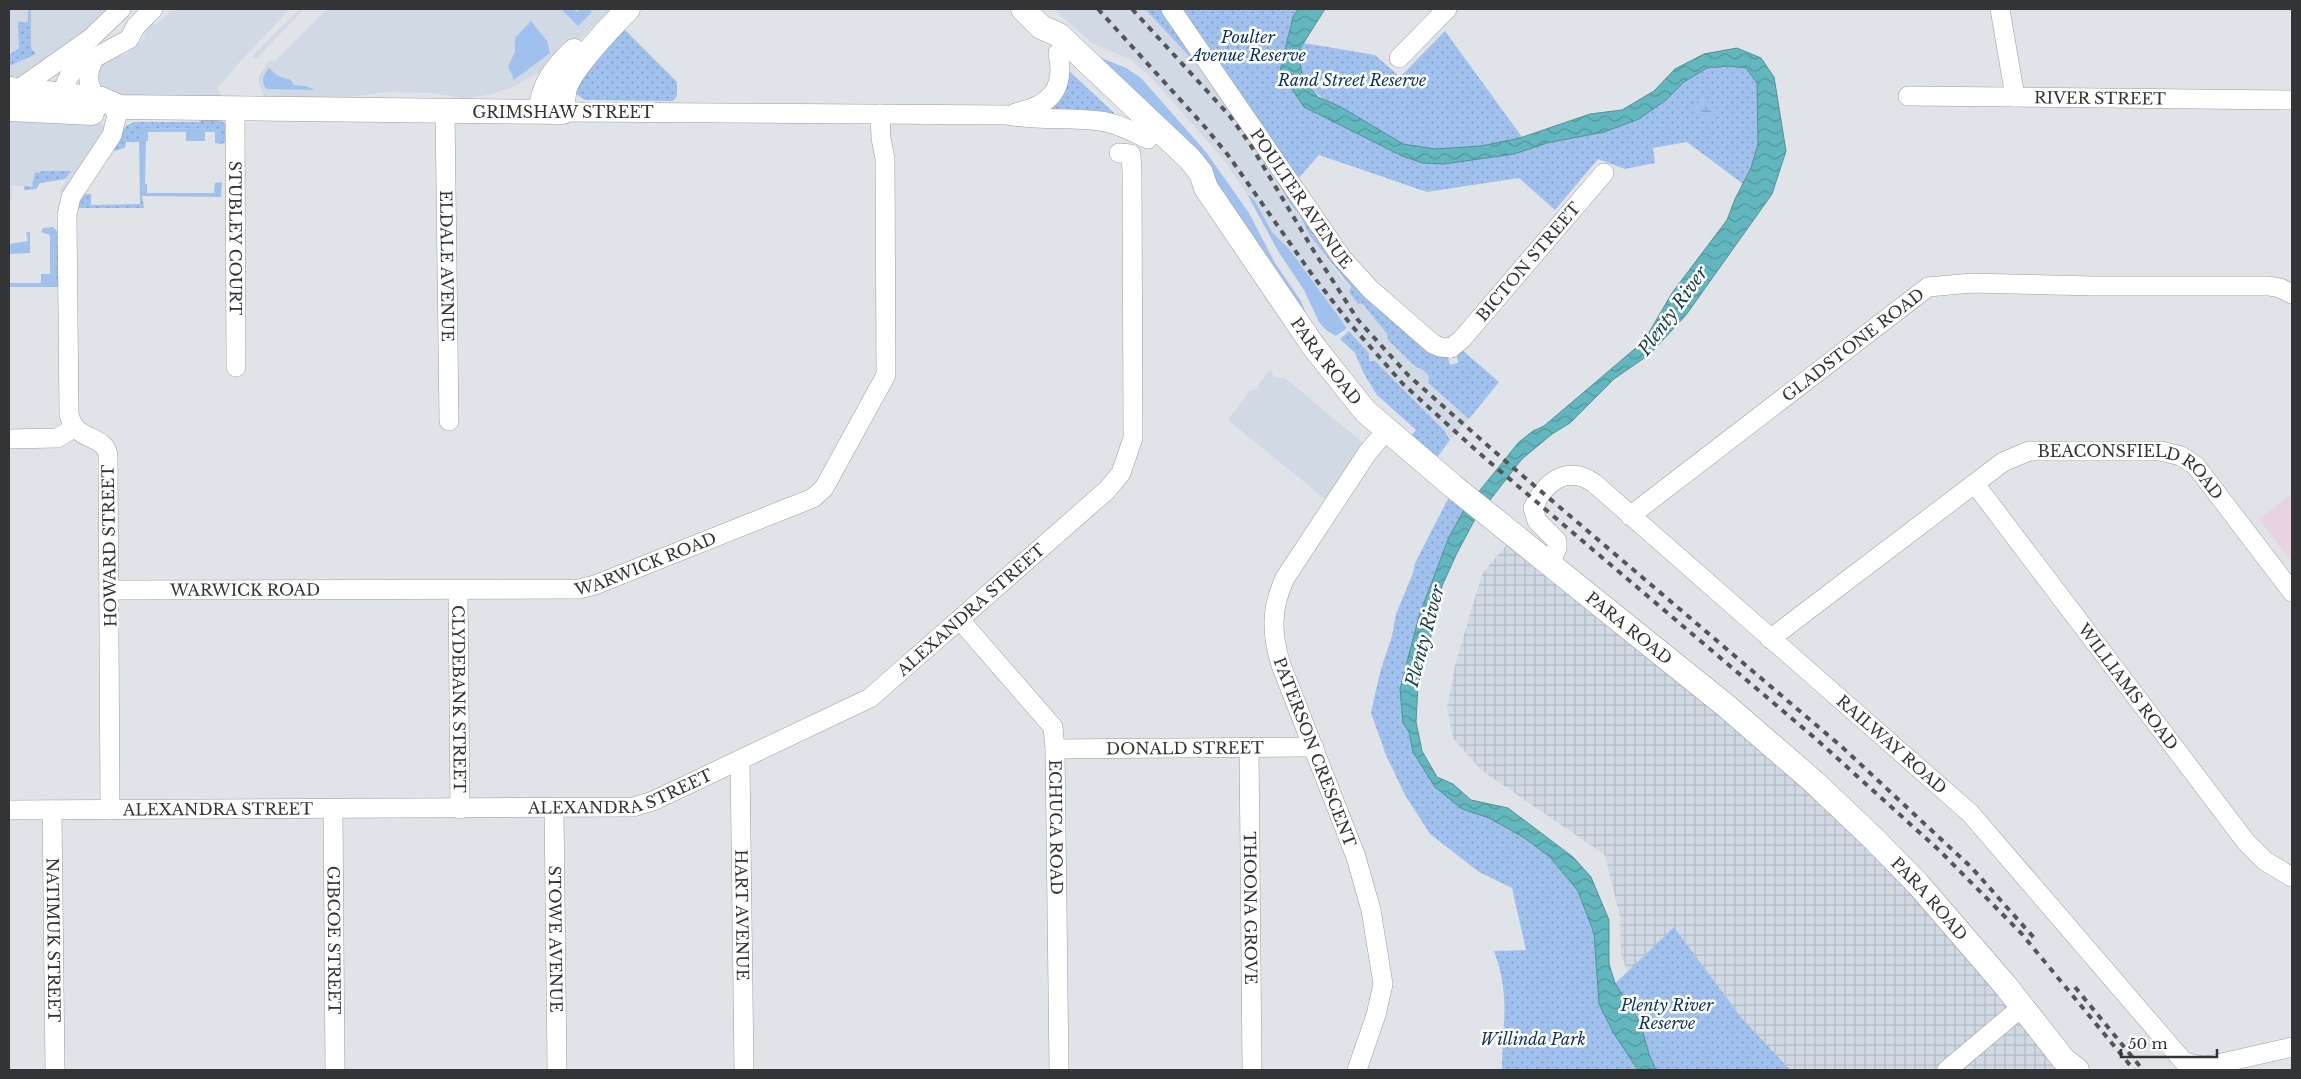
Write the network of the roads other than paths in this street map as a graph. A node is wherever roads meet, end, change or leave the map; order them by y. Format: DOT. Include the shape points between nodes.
graph roads {
  1 [pos="153,9"];
  2 [pos="628,9"];
  3 [pos="1023,9"];
  4 [pos="1171,9"];
  5 [pos="1447,9"];
  6 [pos="2000,9"];
  7 [pos="117,13"];
  8 [pos="134,25"];
  9 [pos="1041,27"];
  10 [pos="1058,53"];
  11 [pos="95,57"];
  12 [pos="1399,58"];
  13 [pos="12,96"];
  14 [pos="1908,96"];
  15 [pos="2015,97"];
  16 [pos="96,98"];
  17 [pos="2292,100"];
  18 [pos="58,102"];
  19 [pos="120,107"];
  20 [pos="235,109"];
  21 [pos="446,111"];
  22 [pos="552,112"];
  23 [pos="885,114"];
  24 [pos="1006,115"];
  25 [pos="1105,122"];
  26 [pos="1148,139"];
  27 [pos="1604,173"];
  28 [pos="1206,188"];
  29 [pos="2292,294"];
  30 [pos="1453,355"];
  31 [pos="236,367"];
  32 [pos="449,421"];
  33 [pos="74,428"];
  34 [pos="1386,431"];
  35 [pos="9,439"];
  36 [pos="1975,484"];
  37 [pos="1630,516"];
  38 [pos="1550,564"];
  39 [pos="110,590"];
  40 [pos="458,590"];
  41 [pos="2292,592"];
  42 [pos="960,620"];
  43 [pos="1770,639"];
  44 [pos="1249,747"];
  45 [pos="1314,747"];
  46 [pos="1055,749"];
  47 [pos="740,760"];
  48 [pos="554,808"];
  49 [pos="333,809"];
  50 [pos="460,809"];
  51 [pos="9,810"];
  52 [pos="52,810"];
  53 [pos="110,810"];
  54 [pos="2292,878"];
  55 [pos="2022,1006"];
  56 [pos="2292,1047"];
  57 [pos="2070,1067"];
  58 [pos="55,1070"];
  59 [pos="335,1070"];
  60 [pos="557,1070"];
  61 [pos="744,1070"];
  62 [pos="1059,1070"];
  63 [pos="1252,1070"];
  64 [pos="1357,1070"];
  65 [pos="1948,1070"];
  1 -- 8 [label="street"];
  2 -- 22 [label="main road" via="603,34 568,81 564,96"];
  3 -- 9 [label="main road, PARA ROAD"];
  4 -- 30 [label="street, POULTER AVENUE" via="1356,274 1433,344"];
  5 -- 12 [label="street"];
  6 -- 15 [label="street"];
  7 -- 8 [label="street" via="109,26 109,34 116,39"];
  7 -- 13 [label="street" via="77,48"];
  8 -- 11 [label="street"];
  9 -- 10 [label="main road, PARA ROAD" via="1043,37"];
  9 -- 28 [label="main road, PARA ROAD" via="1059,35 1183,151 1201,173"];
  10 -- 24 [label="street, GRIMSHAW STREET" via="1060,74 1051,97 1038,107"];
  10 -- 26 [label="main road, PARA ROAD"];
  11 -- 16 [label="street" via="88,77 89,87"];
  11 -- 18 [label="street" via="72,71"];
  13 -- 18 [label="main road, GRIMSHAW STREET"];
  14 -- 15 [label="street, RIVER STREET"];
  15 -- 17 [label="street, RIVER STREET"];
  16 -- 18 [label="main road, GRIMSHAW STREET"];
  16 -- 19 [label="main road, GRIMSHAW STREET"];
  18 -- 19 [label="main road, GRIMSHAW STREET" via="101,114"];
  19 -- 20 [label="main road, GRIMSHAW STREET"];
  19 -- 33 [label="street" via="112,135 67,207 69,414"];
  20 -- 21 [label="main road, GRIMSHAW STREET"];
  20 -- 31 [label="street, STUBLEY COURT"];
  21 -- 22 [label="main road, GRIMSHAW STREET"];
  21 -- 32 [label="street, ELDALE AVENUE"];
  22 -- 23 [label="street, GRIMSHAW STREET"];
  23 -- 24 [label="street, GRIMSHAW STREET"];
  23 -- 40 [label="street, WARWICK ROAD" via="889,138 885,159 886,374 821,492 805,502 588,587"];
  24 -- 25 [label="street, GRIMSHAW STREET" via="1032,120"];
  25 -- 26 [label="street, GRIMSHAW STREET"];
  25 -- 42 [label="street, ALEXANDRA STREET" via="1116,136 1119,153 1123,469 1107,490"];
  26 -- 28 [label="main road, PARA ROAD" via="1192,180"];
  27 -- 30 [label="street, BICTON STREET" via="1462,339"];
  28 -- 34 [label="main road, PARA ROAD" via="1314,347 1353,398"];
  29 -- 37 [label="street, GLADSTONE ROAD" via="2280,288 2250,286 1972,283 1928,287"];
  33 -- 35 [label="street" via="57,438"];
  33 -- 39 [label="street, HOWARD STREET" via="103,444 107,450"];
  34 -- 38 [label="main road, PARA ROAD"];
  34 -- 45 [label="street, PATERSON CRESCENT" via="1352,476 1277,595 1274,610 1277,651"];
  36 -- 41 [label="street, BEACONSFIELD ROAD" via="2013,456 2029,451 2172,452 2196,466"];
  36 -- 43 [label="street, BEACONSFIELD ROAD"];
  36 -- 54 [label="street, WILLIAMS ROAD" via="2246,842 2264,861"];
  37 -- 38 [label="street, RAILWAY ROAD" via="1590,479 1572,474 1562,476 1548,487 1533,508 1537,521 1557,541 1558,548"];
  37 -- 43 [label="street, RAILWAY ROAD"];
  38 -- 55 [label="main road, PARA ROAD" via="1725,704 1852,818 1918,884"];
  39 -- 40 [label="street, WARWICK ROAD"];
  39 -- 53 [label="street, HOWARD STREET"];
  40 -- 50 [label="street, CLYDEBANK STREET"];
  42 -- 46 [label="street, ECHUCA ROAD" via="1051,724"];
  42 -- 47 [label="street, ALEXANDRA STREET" via="870,698"];
  43 -- 56 [label="street, RAILWAY ROAD" via="1970,814 2184,1062 2202,1066"];
  44 -- 45 [label="street, DONALD STREET"];
  44 -- 46 [label="street, DONALD STREET"];
  44 -- 63 [label="street, THOONA GROVE"];
  45 -- 64 [label="street, PATERSON CRESCENT" via="1365,886 1380,962 1382,996"];
  46 -- 62 [label="street, ECHUCA ROAD"];
  47 -- 48 [label="street, ALEXANDRA STREET" via="642,804 621,808"];
  47 -- 61 [label="street, HART AVENUE"];
  48 -- 50 [label="street, ALEXANDRA STREET"];
  48 -- 60 [label="street, STOWE AVENUE"];
  49 -- 50 [label="street, ALEXANDRA STREET"];
  49 -- 53 [label="street, ALEXANDRA STREET"];
  49 -- 59 [label="street, GIBCOE STREET"];
  51 -- 52 [label="street, ALEXANDRA STREET"];
  52 -- 53 [label="street, ALEXANDRA STREET"];
  52 -- 58 [label="street, NATIMUK STREET"];
  55 -- 57 [label="main road, PARA ROAD"];
  55 -- 65 [label="street"];
}
